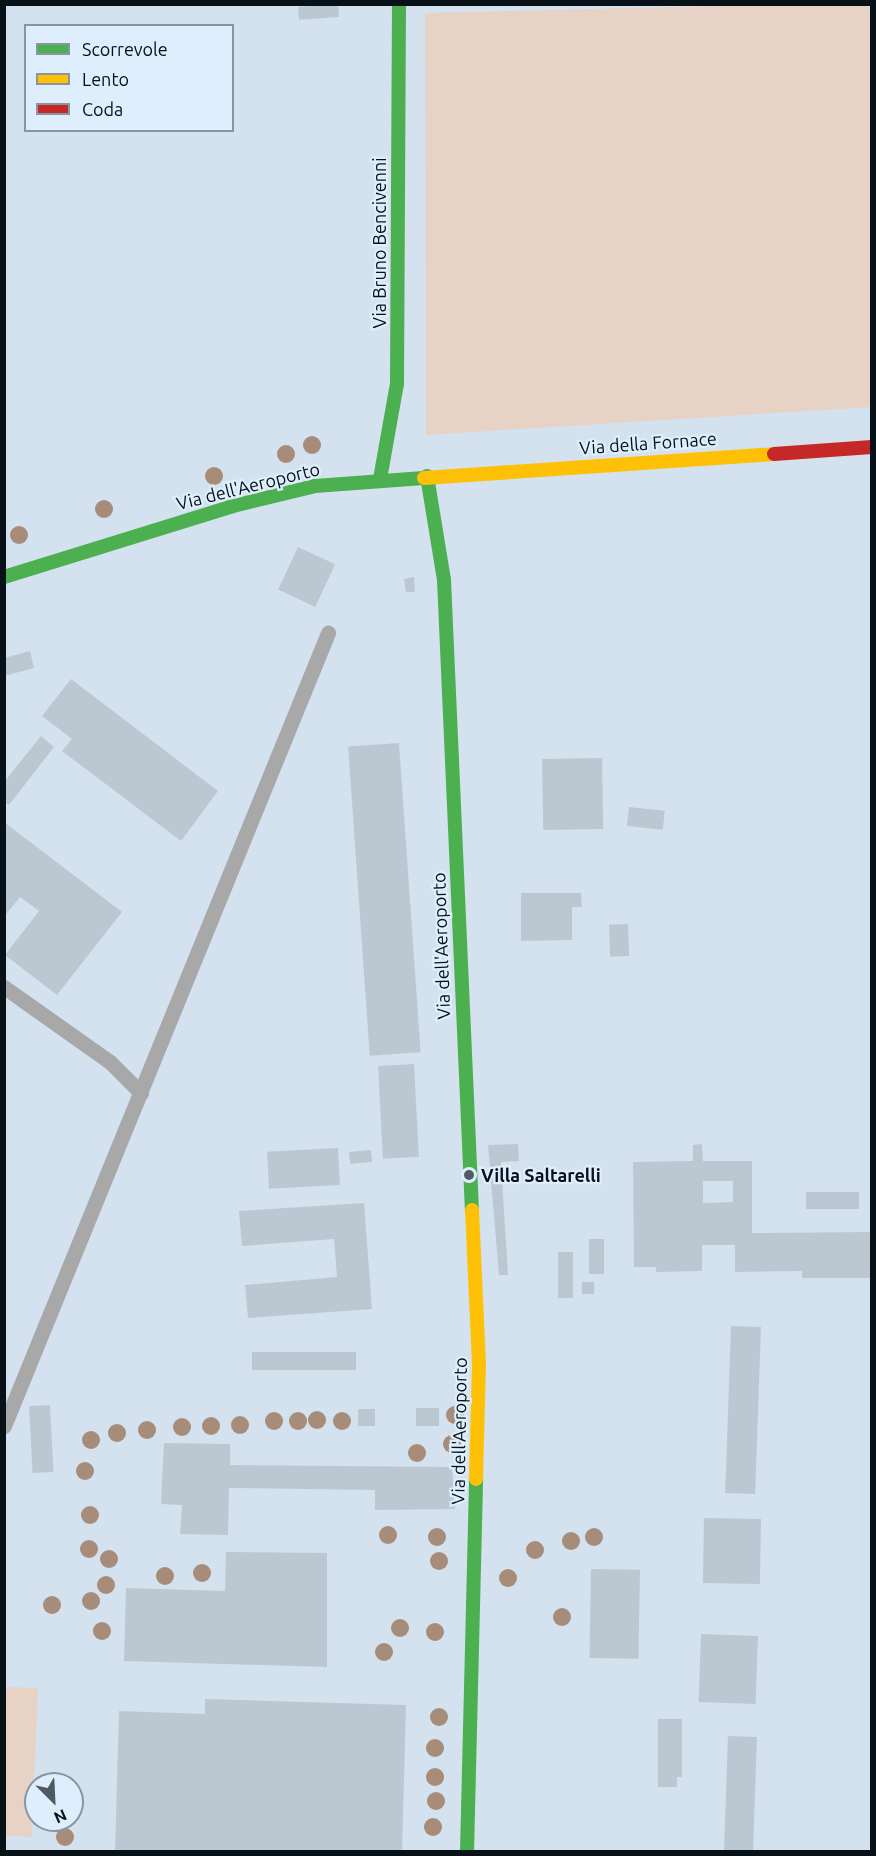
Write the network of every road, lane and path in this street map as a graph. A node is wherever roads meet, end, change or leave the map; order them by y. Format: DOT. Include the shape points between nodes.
graph roads {
  1 [pos="399,4"];
  2 [pos="872,447"];
  3 [pos="427,476"];
  4 [pos="380,479"];
  5 [pos="4,577"];
  6 [pos="328,633"];
  7 [pos="4,987"];
  8 [pos="141,1093"];
  9 [pos="4,1426"];
  10 [pos="467,1851"];
  1 -- 4 [label="street, Via Bruno Bencivenni" via="397,384"];
  2 -- 3 [label="street, Via della Fornace"];
  3 -- 4 [label="street, Via dell'Aeroporto"];
  3 -- 10 [label="street, Via dell'Aeroporto" via="444,579 479,1364"];
  4 -- 5 [label="street, Via dell'Aeroporto" via="315,486 267,497"];
  6 -- 8 [label="lane"];
  7 -- 8 [label="lane" via="110,1062"];
  8 -- 9 [label="lane"];
}
